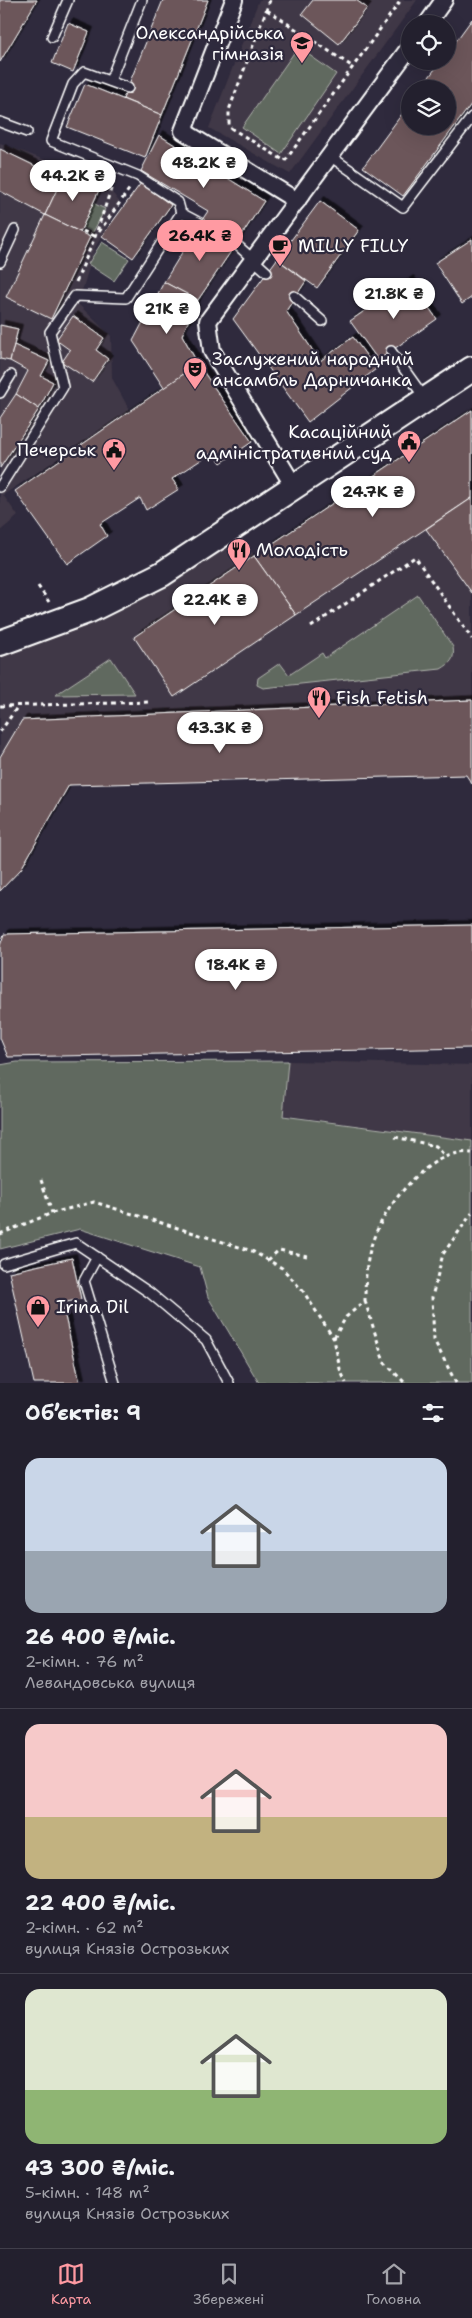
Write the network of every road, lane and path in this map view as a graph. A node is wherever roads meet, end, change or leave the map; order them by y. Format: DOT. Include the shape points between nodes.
graph roads {
  1 [pos="68,0"];
  2 [pos="142,0"];
  3 [pos="234,0"];
  4 [pos="270,0"];
  5 [pos="401,0"];
  6 [pos="444,0"];
  7 [pos="267,10"];
  8 [pos="433,15"];
  9 [pos="52,37"];
  10 [pos="401,59"];
  11 [pos="353,67"];
  12 [pos="110,81"];
  13 [pos="128,88"];
  14 [pos="472,117"];
  15 [pos="0,122"];
  16 [pos="27,132"];
  17 [pos="330,156"];
  18 [pos="117,168"];
  19 [pos="138,176"];
  20 [pos="297,201"];
  21 [pos="181,213"];
  22 [pos="200,223"];
  23 [pos="15,230"];
  24 [pos="83,231"];
  25 [pos="95,238"];
  26 [pos="236,244"];
  27 [pos="254,259"];
  28 [pos="0,262"];
  29 [pos="268,272"];
  30 [pos="74,296"];
  31 [pos="294,296"];
  32 [pos="322,321"];
  33 [pos="391,351"];
  34 [pos="472,369"];
  35 [pos="11,375"];
  36 [pos="0,393"];
  37 [pos="426,400"];
  38 [pos="0,487"];
  39 [pos="295,488"];
  40 [pos="38,586"];
  41 [pos="50,604"];
  42 [pos="311,627"];
  43 [pos="472,639"];
  44 [pos="0,643"];
  45 [pos="151,702"];
  46 [pos="18,705"];
  47 [pos="0,706"];
  48 [pos="0,732"];
  49 [pos="395,1137"];
  50 [pos="472,1153"];
  51 [pos="445,1156"];
  52 [pos="41,1180"];
  53 [pos="52,1213"];
  54 [pos="472,1213"];
  55 [pos="0,1234"];
  56 [pos="307,1256"];
  57 [pos="98,1257"];
  58 [pos="268,1260"];
  59 [pos="4,1264"];
  60 [pos="365,1301"];
  61 [pos="334,1338"];
  62 [pos="114,1383"];
  63 [pos="227,1383"];
  64 [pos="346,1383"];
  65 [pos="405,1383"];
  66 [pos="456,1383"];
  1 -- 9 [label="lane"];
  2 -- 12 [label="lane"];
  3 -- 20 [label="street" via="183,131"];
  4 -- 7 [label="path"];
  5 -- 11 [label="path"];
  6 -- 8 [label="street"];
  7 -- 11 [label="path"];
  7 -- 11 [label="path" via="229,110 229,127 285,161"];
  10 -- 17 [label="street"];
  12 -- 13 [label="lane"];
  12 -- 18 [label="lane" via="84,72 73,84 51,141"];
  14 -- 17 [label="lane" via="403,206"];
  15 -- 16 [label="lane"];
  17 -- 20 [label="street"];
  18 -- 19 [label="lane"];
  18 -- 25 [label="path"];
  19 -- 21 [label="lane" via="178,202"];
  19 -- 25 [label="path"];
  20 -- 27 [label="street"];
  21 -- 22 [label="lane"];
  21 -- 30 [label="lane" via="126,298"];
  23 -- 28 [label="lane"];
  24 -- 25 [label="path"];
  25 -- 30 [label="path" via="76,280"];
  26 -- 27 [label="lane"];
  27 -- 29 [label="lane"];
  27 -- 39 [label="street" via="208,321 212,351"];
  30 -- 38 [label="lane" via="50,332 63,387"];
  31 -- 32 [label="lane"];
  33 -- 37 [label="lane"];
  34 -- 37 [label="main road"];
  35 -- 36 [label="lane"];
  37 -- 39 [label="main road"];
  39 -- 44 [label="main road" via="162,574 120,597"];
  40 -- 41 [label="path"];
  42 -- 43 [label="path" via="415,557"];
  45 -- 46 [label="path"];
  46 -- 47 [label="path"];
  46 -- 48 [label="path"];
  49 -- 51 [label="path" via="436,1146"];
  50 -- 51 [label="path"];
  51 -- 60 [label="path" via="418,1176 391,1207 372,1243 365,1276"];
  52 -- 53 [label="path"];
  53 -- 55 [label="path"];
  53 -- 58 [label="path" via="94,1202 252,1251"];
  54 -- 66 [label="path" via="443,1254 432,1297 434,1340"];
  56 -- 58 [label="path" via="279,1250"];
  57 -- 59 [label="lane" via="76,1243"];
  57 -- 62 [label="lane" via="84,1281"];
  57 -- 63 [label="lane" via="150,1293 206,1340"];
  58 -- 61 [label="path" via="282,1268 304,1291"];
  60 -- 61 [label="path" via="346,1317"];
  60 -- 65 [label="path" via="384,1362"];
  61 -- 64 [label="path"];
}
